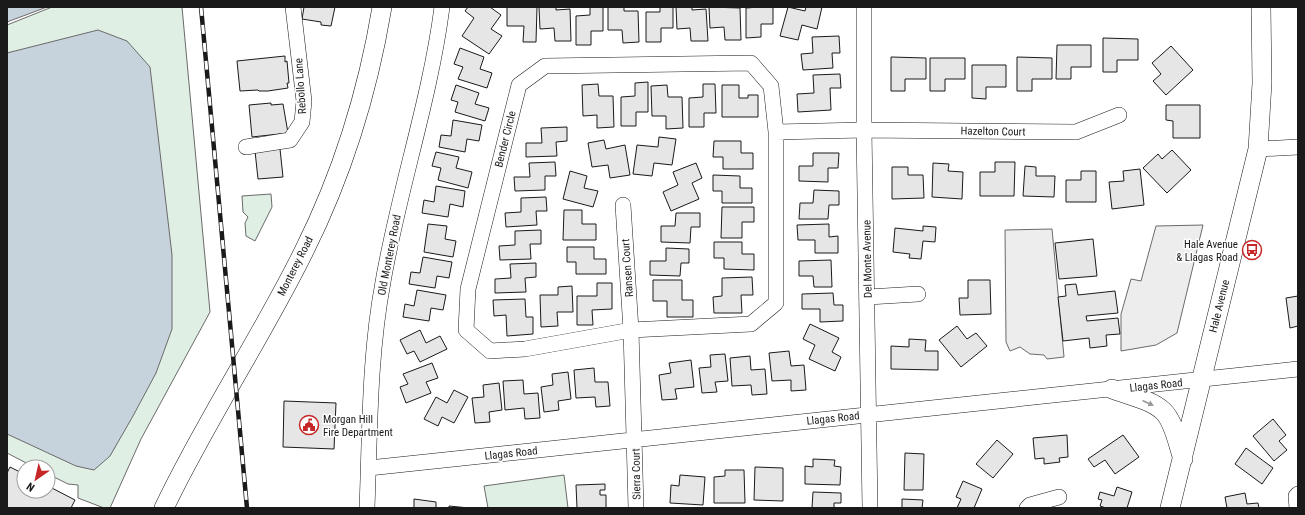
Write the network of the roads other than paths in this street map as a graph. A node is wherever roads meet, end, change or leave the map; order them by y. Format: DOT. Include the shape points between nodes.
graph roads {
  1 [pos="293,7"];
  2 [pos="382,7"];
  3 [pos="442,7"];
  4 [pos="1261,7"];
  5 [pos="864,9"];
  6 [pos="1119,115"];
  7 [pos="864,130"];
  8 [pos="776,132"];
  9 [pos="246,147"];
  10 [pos="1298,147"];
  11 [pos="1258,149"];
  12 [pos="623,205"];
  13 [pos="918,294"];
  14 [pos="868,297"];
  15 [pos="631,330"];
  16 [pos="1298,369"];
  17 [pos="1200,380"];
  18 [pos="1112,389"];
  19 [pos="869,415"];
  20 [pos="635,439"];
  21 [pos="1183,459"];
  22 [pos="369,468"];
  23 [pos="1298,494"];
  24 [pos="1059,497"];
  25 [pos="164,508"];
  26 [pos="368,508"];
  27 [pos="636,508"];
  28 [pos="870,508"];
  29 [pos="1027,508"];
  30 [pos="1170,508"];
  31 [pos="1297,508"];
  1 -- 9 [label="street, Rebollo Lane" via="304,101 302,122 290,140"];
  2 -- 25 [label="main road, Monterey Road" via="362,99 322,212 289,281 190,456"];
  3 -- 22 [label="street, Old Monterey Road" via="437,47 382,283 370,385"];
  4 -- 11 [label="main road, Hale Avenue" via="1262,83"];
  5 -- 7 [label="street, Del Monte Avenue"];
  6 -- 7 [label="street, Hazelton Court" via="1076,132"];
  7 -- 8 [label="street"];
  7 -- 14 [label="street, Del Monte Avenue"];
  8 -- 15 [label="street, Bender Circle" via="776,303 751,324"];
  8 -- 15 [label="street, Bender Circle" via="771,86 751,63 545,66 519,85 468,289 466,330 490,351 525,349"];
  10 -- 11 [label="street"];
  11 -- 17 [label="main road, Hale Avenue"];
  12 -- 15 [label="street, Ransen Court"];
  13 -- 14 [label="street"];
  14 -- 19 [label="street, Del Monte Avenue"];
  15 -- 20 [label="street"];
  16 -- 17 [label="street, Llagas Road"];
  17 -- 18 [label="street, Llagas Road"];
  17 -- 21 [label="main road, Hale Avenue"];
  18 -- 19 [label="street, Llagas Road"];
  18 -- 21 [label="main road, one-way" via="1150,403 1163,411"];
  19 -- 20 [label="street, Llagas Road"];
  19 -- 28 [label="street, Del Monte Avenue"];
  20 -- 22 [label="street, Llagas Road"];
  20 -- 27 [label="street, Sierra Court"];
  21 -- 30 [label="main road, Hale Avenue"];
  22 -- 26 [label="street, Old Monterey Road"];
  23 -- 31 [label="street"];
  24 -- 29 [label="street"];
}
